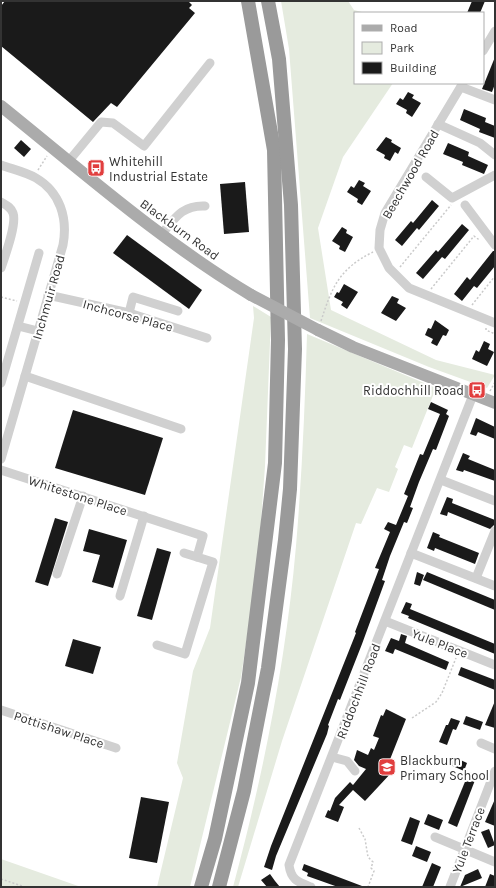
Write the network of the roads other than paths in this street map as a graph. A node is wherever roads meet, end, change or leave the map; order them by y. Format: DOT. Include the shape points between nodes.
graph roads {
  1 [pos="248,1"];
  2 [pos="268,1"];
  3 [pos="495,31"];
  4 [pos="484,49"];
  5 [pos="210,63"];
  6 [pos="462,85"];
  7 [pos="495,100"];
  8 [pos="1,106"];
  9 [pos="438,124"];
  10 [pos="495,155"];
  11 [pos="68,162"];
  12 [pos="1,165"];
  13 [pos="495,175"];
  14 [pos="426,177"];
  15 [pos="1,202"];
  16 [pos="465,205"];
  17 [pos="205,206"];
  18 [pos="161,235"];
  19 [pos="495,245"];
  20 [pos="39,253"];
  21 [pos="1,268"];
  22 [pos="48,295"];
  23 [pos="178,311"];
  24 [pos="129,314"];
  25 [pos="495,323"];
  26 [pos="18,326"];
  27 [pos="38,331"];
  28 [pos="207,338"];
  29 [pos="26,376"];
  30 [pos="1,383"];
  31 [pos="473,395"];
  32 [pos="495,403"];
  33 [pos="181,429"];
  34 [pos="1,459"];
  35 [pos="1,470"];
  36 [pos="441,480"];
  37 [pos="83,496"];
  38 [pos="495,501"];
  39 [pos="144,516"];
  40 [pos="495,531"];
  41 [pos="184,553"];
  42 [pos="411,553"];
  43 [pos="197,557"];
  44 [pos="57,574"];
  45 [pos="476,578"];
  46 [pos="495,586"];
  47 [pos="120,596"];
  48 [pos="385,621"];
  49 [pos="157,645"];
  50 [pos="495,665"];
  51 [pos="1,710"];
  52 [pos="481,743"];
  53 [pos="116,748"];
  54 [pos="495,749"];
  55 [pos="332,757"];
  56 [pos="355,771"];
  57 [pos="495,771"];
  58 [pos="435,838"];
  59 [pos="464,850"];
  60 [pos="495,862"];
  61 [pos="201,887"];
  62 [pos="219,887"];
  63 [pos="311,887"];
  64 [pos="450,887"];
  1 -- 61 [label="highway" via="274,150 278,340 275,462 248,683 215,839"];
  2 -- 62 [label="highway" via="279,59 291,205 295,349 290,489 268,668 244,791"];
  3 -- 4 [label="street"];
  5 -- 11 [label="street" via="144,146 113,123 101,122"];
  6 -- 7 [label="street"];
  6 -- 9 [label="street, Beechwood Road"];
  8 -- 11 [label="main road, Blackburn Road"];
  9 -- 10 [label="street" via="480,143"];
  9 -- 25 [label="street, Beechwood Road" via="385,213 380,230 380,248 389,268 409,288"];
  11 -- 18 [label="main road, Blackburn Road"];
  12 -- 22 [label="street, Inchmuir Road" via="35,177 53,192 60,206 65,232"];
  13 -- 14 [label="street" via="452,198"];
  15 -- 21 [label="street" via="8,206 14,220"];
  16 -- 19 [label="street"];
  17 -- 18 [label="street" via="193,205 181,211"];
  18 -- 31 [label="main road, Blackburn Road, bridge" via="251,295 318,330"];
  20 -- 26 [label="street"];
  22 -- 24 [label="street, Inchcorse Place"];
  22 -- 27 [label="street, Inchmuir Road"];
  23 -- 24 [label="street" via="134,297"];
  24 -- 28 [label="street, Inchcorse Place"];
  26 -- 27 [label="street"];
  26 -- 30 [label="street"];
  27 -- 29 [label="street, Inchmuir Road"];
  29 -- 33 [label="street"];
  29 -- 34 [label="street, Inchmuir Road"];
  31 -- 32 [label="main road, Blackburn Road"];
  31 -- 36 [label="street, Riddochhill Road"];
  35 -- 37 [label="street, Whitestone Place"];
  36 -- 38 [label="street"];
  36 -- 42 [label="street, Riddochhill Road"];
  37 -- 39 [label="street, Whitestone Place"];
  37 -- 44 [label="street"];
  39 -- 43 [label="street, Whitestone Place" via="203,536"];
  39 -- 47 [label="street"];
  40 -- 45 [label="street"];
  41 -- 43 [label="street"];
  42 -- 45 [label="street"];
  42 -- 48 [label="street, Riddochhill Road"];
  43 -- 49 [label="street" via="213,562 185,654"];
  45 -- 46 [label="street"];
  48 -- 50 [label="street, Yule Place"];
  48 -- 55 [label="street, Riddochhill Road"];
  51 -- 53 [label="street, Pottishaw Place"];
  52 -- 54 [label="street"];
  55 -- 56 [label="street" via="347,761"];
  55 -- 63 [label="street, Riddochhill Road" via="289,865 294,881"];
  57 -- 59 [label="street, Yule Terrace"];
  58 -- 59 [label="street"];
  59 -- 60 [label="street"];
  59 -- 64 [label="street, Yule Terrace"];
}
